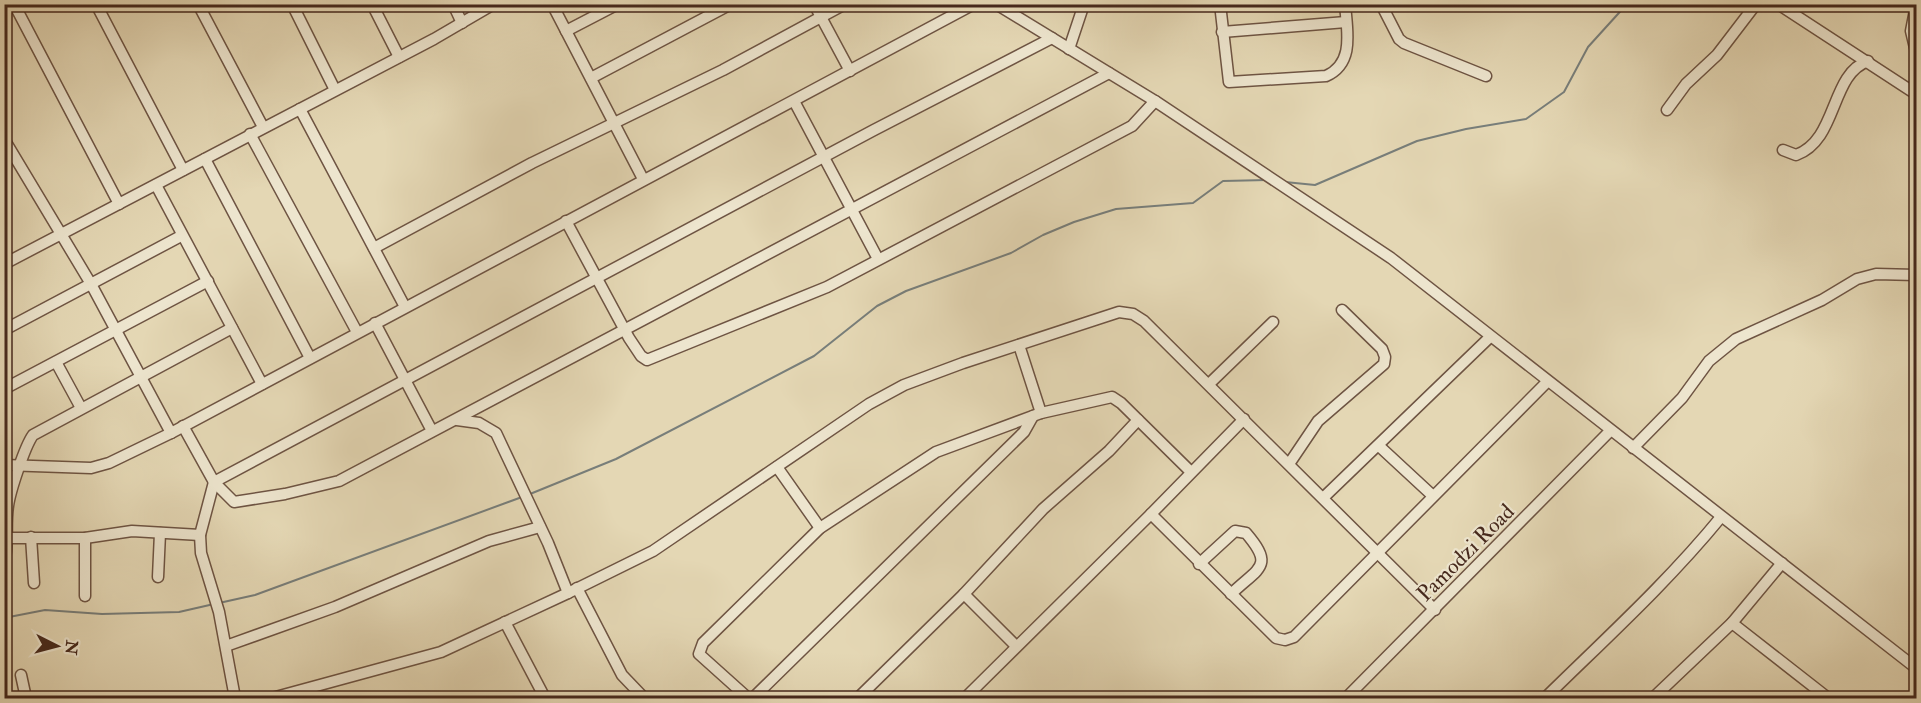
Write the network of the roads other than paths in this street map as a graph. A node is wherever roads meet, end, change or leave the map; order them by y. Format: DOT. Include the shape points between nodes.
graph roads {
  1 [pos="14,4"];
  2 [pos="96,4"];
  3 [pos="198,4"];
  4 [pos="292,4"];
  5 [pos="372,4"];
  6 [pos="453,4"];
  7 [pos="494,4"];
  8 [pos="552,4"];
  9 [pos="618,4"];
  10 [pos="731,4"];
  11 [pos="814,4"];
  12 [pos="845,4"];
  13 [pos="974,4"];
  14 [pos="996,4"];
  15 [pos="1084,4"];
  16 [pos="1220,4"];
  17 [pos="1345,4"];
  18 [pos="1381,4"];
  19 [pos="1756,4"];
  20 [pos="1778,4"];
  21 [pos="1917,5"];
  22 [pos="821,17"];
  23 [pos="1346,22"];
  24 [pos="462,23"];
  25 [pos="566,32"];
  26 [pos="1222,32"];
  27 [pos="1052,38"];
  28 [pos="1069,49"];
  29 [pos="1850,50"];
  30 [pos="1917,52"];
  31 [pos="399,57"];
  32 [pos="1868,61"];
  33 [pos="1853,68"];
  34 [pos="850,71"];
  35 [pos="1109,73"];
  36 [pos="1486,76"];
  37 [pos="591,78"];
  38 [pos="335,90"];
  39 [pos="1917,94"];
  40 [pos="794,101"];
  41 [pos="1155,101"];
  42 [pos="300,109"];
  43 [pos="1667,110"];
  44 [pos="615,123"];
  45 [pos="263,127"];
  46 [pos="250,134"];
  47 [pos="4,139"];
  48 [pos="1782,150"];
  49 [pos="826,158"];
  50 [pos="205,159"];
  51 [pos="183,170"];
  52 [pos="643,179"];
  53 [pos="156,185"];
  54 [pos="119,204"];
  55 [pos="852,208"];
  56 [pos="566,221"];
  57 [pos="60,236"];
  58 [pos="181,236"];
  59 [pos="374,248"];
  60 [pos="878,259"];
  61 [pos="4,264"];
  62 [pos="1917,275"];
  63 [pos="596,279"];
  64 [pos="208,281"];
  65 [pos="91,284"];
  66 [pos="405,308"];
  67 [pos="1342,310"];
  68 [pos="1273,322"];
  69 [pos="375,323"];
  70 [pos="232,328"];
  71 [pos="4,330"];
  72 [pos="116,331"];
  73 [pos="625,331"];
  74 [pos="357,332"];
  75 [pos="1490,337"];
  76 [pos="1019,345"];
  77 [pos="310,358"];
  78 [pos="57,362"];
  79 [pos="141,376"];
  80 [pos="407,380"];
  81 [pos="1547,382"];
  82 [pos="262,384"];
  83 [pos="1209,384"];
  84 [pos="4,389"];
  85 [pos="81,408"];
  86 [pos="1037,415"];
  87 [pos="1244,419"];
  88 [pos="457,420"];
  89 [pos="1138,420"];
  90 [pos="183,426"];
  91 [pos="432,431"];
  92 [pos="1610,431"];
  93 [pos="171,433"];
  94 [pos="1379,446"];
  95 [pos="1633,448"];
  96 [pos="1289,464"];
  97 [pos="4,465"];
  98 [pos="21,466"];
  99 [pos="777,467"];
  100 [pos="1191,472"];
  101 [pos="214,482"];
  102 [pos="1433,496"];
  103 [pos="1323,498"];
  104 [pos="1151,514"];
  105 [pos="1720,517"];
  106 [pos="540,527"];
  107 [pos="820,528"];
  108 [pos="160,533"];
  109 [pos="200,535"];
  110 [pos="31,537"];
  111 [pos="8,538"];
  112 [pos="85,538"];
  113 [pos="1376,552"];
  114 [pos="1782,563"];
  115 [pos="4,564"];
  116 [pos="1199,564"];
  117 [pos="158,577"];
  118 [pos="34,583"];
  119 [pos="572,591"];
  120 [pos="964,594"];
  121 [pos="1231,594"];
  122 [pos="85,596"];
  123 [pos="1435,610"];
  124 [pos="505,622"];
  125 [pos="1732,623"];
  126 [pos="226,646"];
  127 [pos="1017,646"];
  128 [pos="1917,668"];
  129 [pos="21,675"];
  130 [pos="544,696"];
  131 [pos="275,698"];
  132 [pos="26,699"];
  133 [pos="235,699"];
  134 [pos="531,699"];
  135 [pos="644,699"];
  136 [pos="751,699"];
  137 [pos="858,699"];
  138 [pos="965,699"];
  139 [pos="1346,699"];
  140 [pos="1545,699"];
  141 [pos="1653,699"];
  142 [pos="1828,699"];
  1 -- 54 [label="street"];
  2 -- 51 [label="street"];
  3 -- 45 [label="street"];
  4 -- 38 [label="street"];
  5 -- 31 [label="street"];
  6 -- 24 [label="street"];
  7 -- 24 [label="street"];
  8 -- 25 [label="street"];
  9 -- 25 [label="street"];
  10 -- 37 [label="street"];
  11 -- 22 [label="street"];
  12 -- 22 [label="street"];
  13 -- 34 [label="street"];
  14 -- 27 [label="street"];
  15 -- 28 [label="street"];
  16 -- 26 [label="street"];
  17 -- 23 [label="street"];
  18 -- 36 [label="street" via="1404,43"];
  19 -- 43 [label="street"];
  20 -- 29 [label="street"];
  21 -- 30 [label="street" via="1911,31"];
  22 -- 34 [label="street"];
  22 -- 44 [label="street"];
  23 -- 26 [label="street"];
  23 -- 26 [label="street" via="1348,47 1344,61 1337,71 1326,76 1229,82"];
  24 -- 31 [label="street"];
  25 -- 37 [label="street"];
  27 -- 28 [label="street"];
  27 -- 49 [label="street"];
  28 -- 35 [label="street"];
  29 -- 32 [label="street"];
  29 -- 33 [label="street"];
  31 -- 38 [label="street"];
  32 -- 33 [label="street"];
  32 -- 39 [label="street"];
  33 -- 48 [label="street" via="1817,140 1796,155"];
  34 -- 40 [label="street"];
  35 -- 41 [label="street"];
  35 -- 55 [label="street"];
  37 -- 44 [label="street"];
  38 -- 42 [label="street"];
  40 -- 49 [label="street"];
  40 -- 52 [label="street"];
  41 -- 60 [label="street" via="1132,126"];
  41 -- 75 [label="street" via="1391,258"];
  42 -- 45 [label="street"];
  42 -- 59 [label="street"];
  44 -- 52 [label="street"];
  44 -- 59 [label="street"];
  45 -- 46 [label="street"];
  46 -- 50 [label="street"];
  46 -- 74 [label="street"];
  47 -- 57 [label="street"];
  49 -- 55 [label="street"];
  49 -- 63 [label="street"];
  50 -- 51 [label="street"];
  50 -- 77 [label="street"];
  51 -- 53 [label="street"];
  52 -- 56 [label="street"];
  53 -- 54 [label="street"];
  53 -- 58 [label="street"];
  54 -- 57 [label="street"];
  55 -- 60 [label="street"];
  55 -- 73 [label="street"];
  56 -- 63 [label="street"];
  56 -- 66 [label="street"];
  57 -- 61 [label="street"];
  57 -- 65 [label="street"];
  58 -- 64 [label="street"];
  58 -- 65 [label="street"];
  59 -- 66 [label="street"];
  60 -- 73 [label="street" via="827,287 659,357 647,360 641,356"];
  62 -- 95 [label="street" via="1876,274 1857,279 1822,300 1736,339 1709,361 1682,398"];
  63 -- 73 [label="street"];
  63 -- 80 [label="street"];
  64 -- 70 [label="street"];
  64 -- 72 [label="street"];
  65 -- 71 [label="street"];
  65 -- 72 [label="street"];
  66 -- 69 [label="street"];
  67 -- 96 [label="street" via="1382,349 1384,364 1318,422"];
  68 -- 83 [label="street"];
  69 -- 74 [label="street"];
  69 -- 80 [label="street"];
  70 -- 79 [label="street"];
  70 -- 82 [label="street"];
  72 -- 78 [label="street"];
  72 -- 79 [label="street"];
  73 -- 88 [label="street"];
  74 -- 77 [label="street"];
  75 -- 81 [label="street"];
  75 -- 94 [label="street"];
  76 -- 83 [label="street" via="1119,312 1132,314"];
  76 -- 86 [label="street"];
  76 -- 99 [label="street" via="904,385 869,404"];
  77 -- 82 [label="street"];
  78 -- 84 [label="street"];
  78 -- 85 [label="street"];
  79 -- 85 [label="street"];
  79 -- 93 [label="street"];
  80 -- 91 [label="street"];
  80 -- 101 [label="street"];
  81 -- 92 [label="street"];
  81 -- 102 [label="street"];
  82 -- 90 [label="street"];
  83 -- 87 [label="street"];
  85 -- 98 [label="street" via="33,435 24,449"];
  86 -- 89 [label="street" via="1112,397"];
  86 -- 107 [label="street" via="936,452"];
  86 -- 136 [label="street"];
  87 -- 96 [label="street"];
  87 -- 100 [label="street"];
  88 -- 91 [label="street"];
  88 -- 106 [label="street" via="479,423 496,434"];
  89 -- 100 [label="street"];
  89 -- 120 [label="street" via="1043,509"];
  90 -- 93 [label="street"];
  90 -- 101 [label="street"];
  91 -- 101 [label="street" via="326,485 234,502"];
  92 -- 95 [label="street"];
  92 -- 123 [label="street, Pamodzi Road"];
  93 -- 98 [label="street" via="92,468"];
  94 -- 102 [label="street"];
  94 -- 103 [label="street"];
  95 -- 105 [label="street"];
  96 -- 103 [label="street"];
  97 -- 98 [label="street"];
  98 -- 111 [label="street" via="8,507"];
  99 -- 107 [label="street"];
  99 -- 119 [label="street" via="653,551"];
  100 -- 104 [label="street"];
  101 -- 109 [label="street"];
  102 -- 113 [label="street"];
  103 -- 113 [label="street"];
  104 -- 116 [label="street"];
  104 -- 127 [label="street"];
  105 -- 114 [label="street"];
  105 -- 140 [label="street" via="1685,561"];
  106 -- 119 [label="street"];
  106 -- 126 [label="street" via="489,541 335,607"];
  107 -- 136 [label="street" via="699,649 699,654"];
  108 -- 109 [label="street"];
  108 -- 112 [label="street" via="132,531"];
  108 -- 117 [label="street"];
  109 -- 126 [label="street" via="204,568 217,603"];
  110 -- 111 [label="street"];
  110 -- 112 [label="street"];
  110 -- 118 [label="street"];
  111 -- 115 [label="street"];
  112 -- 122 [label="street"];
  113 -- 121 [label="street" via="1294,637 1285,640 1276,638"];
  113 -- 123 [label="street"];
  114 -- 125 [label="street"];
  114 -- 128 [label="street"];
  116 -- 121 [label="street"];
  116 -- 121 [label="street" via="1234,531 1246,533 1263,560"];
  119 -- 124 [label="street"];
  119 -- 135 [label="street" via="622,675"];
  120 -- 127 [label="street"];
  120 -- 137 [label="street"];
  123 -- 139 [label="street, Pamodzi Road"];
  124 -- 130 [label="street"];
  124 -- 131 [label="street" via="418,660"];
  125 -- 141 [label="street"];
  125 -- 142 [label="street"];
  126 -- 133 [label="street"];
  127 -- 138 [label="street"];
  129 -- 132 [label="street"];
  130 -- 134 [label="street"];
}
